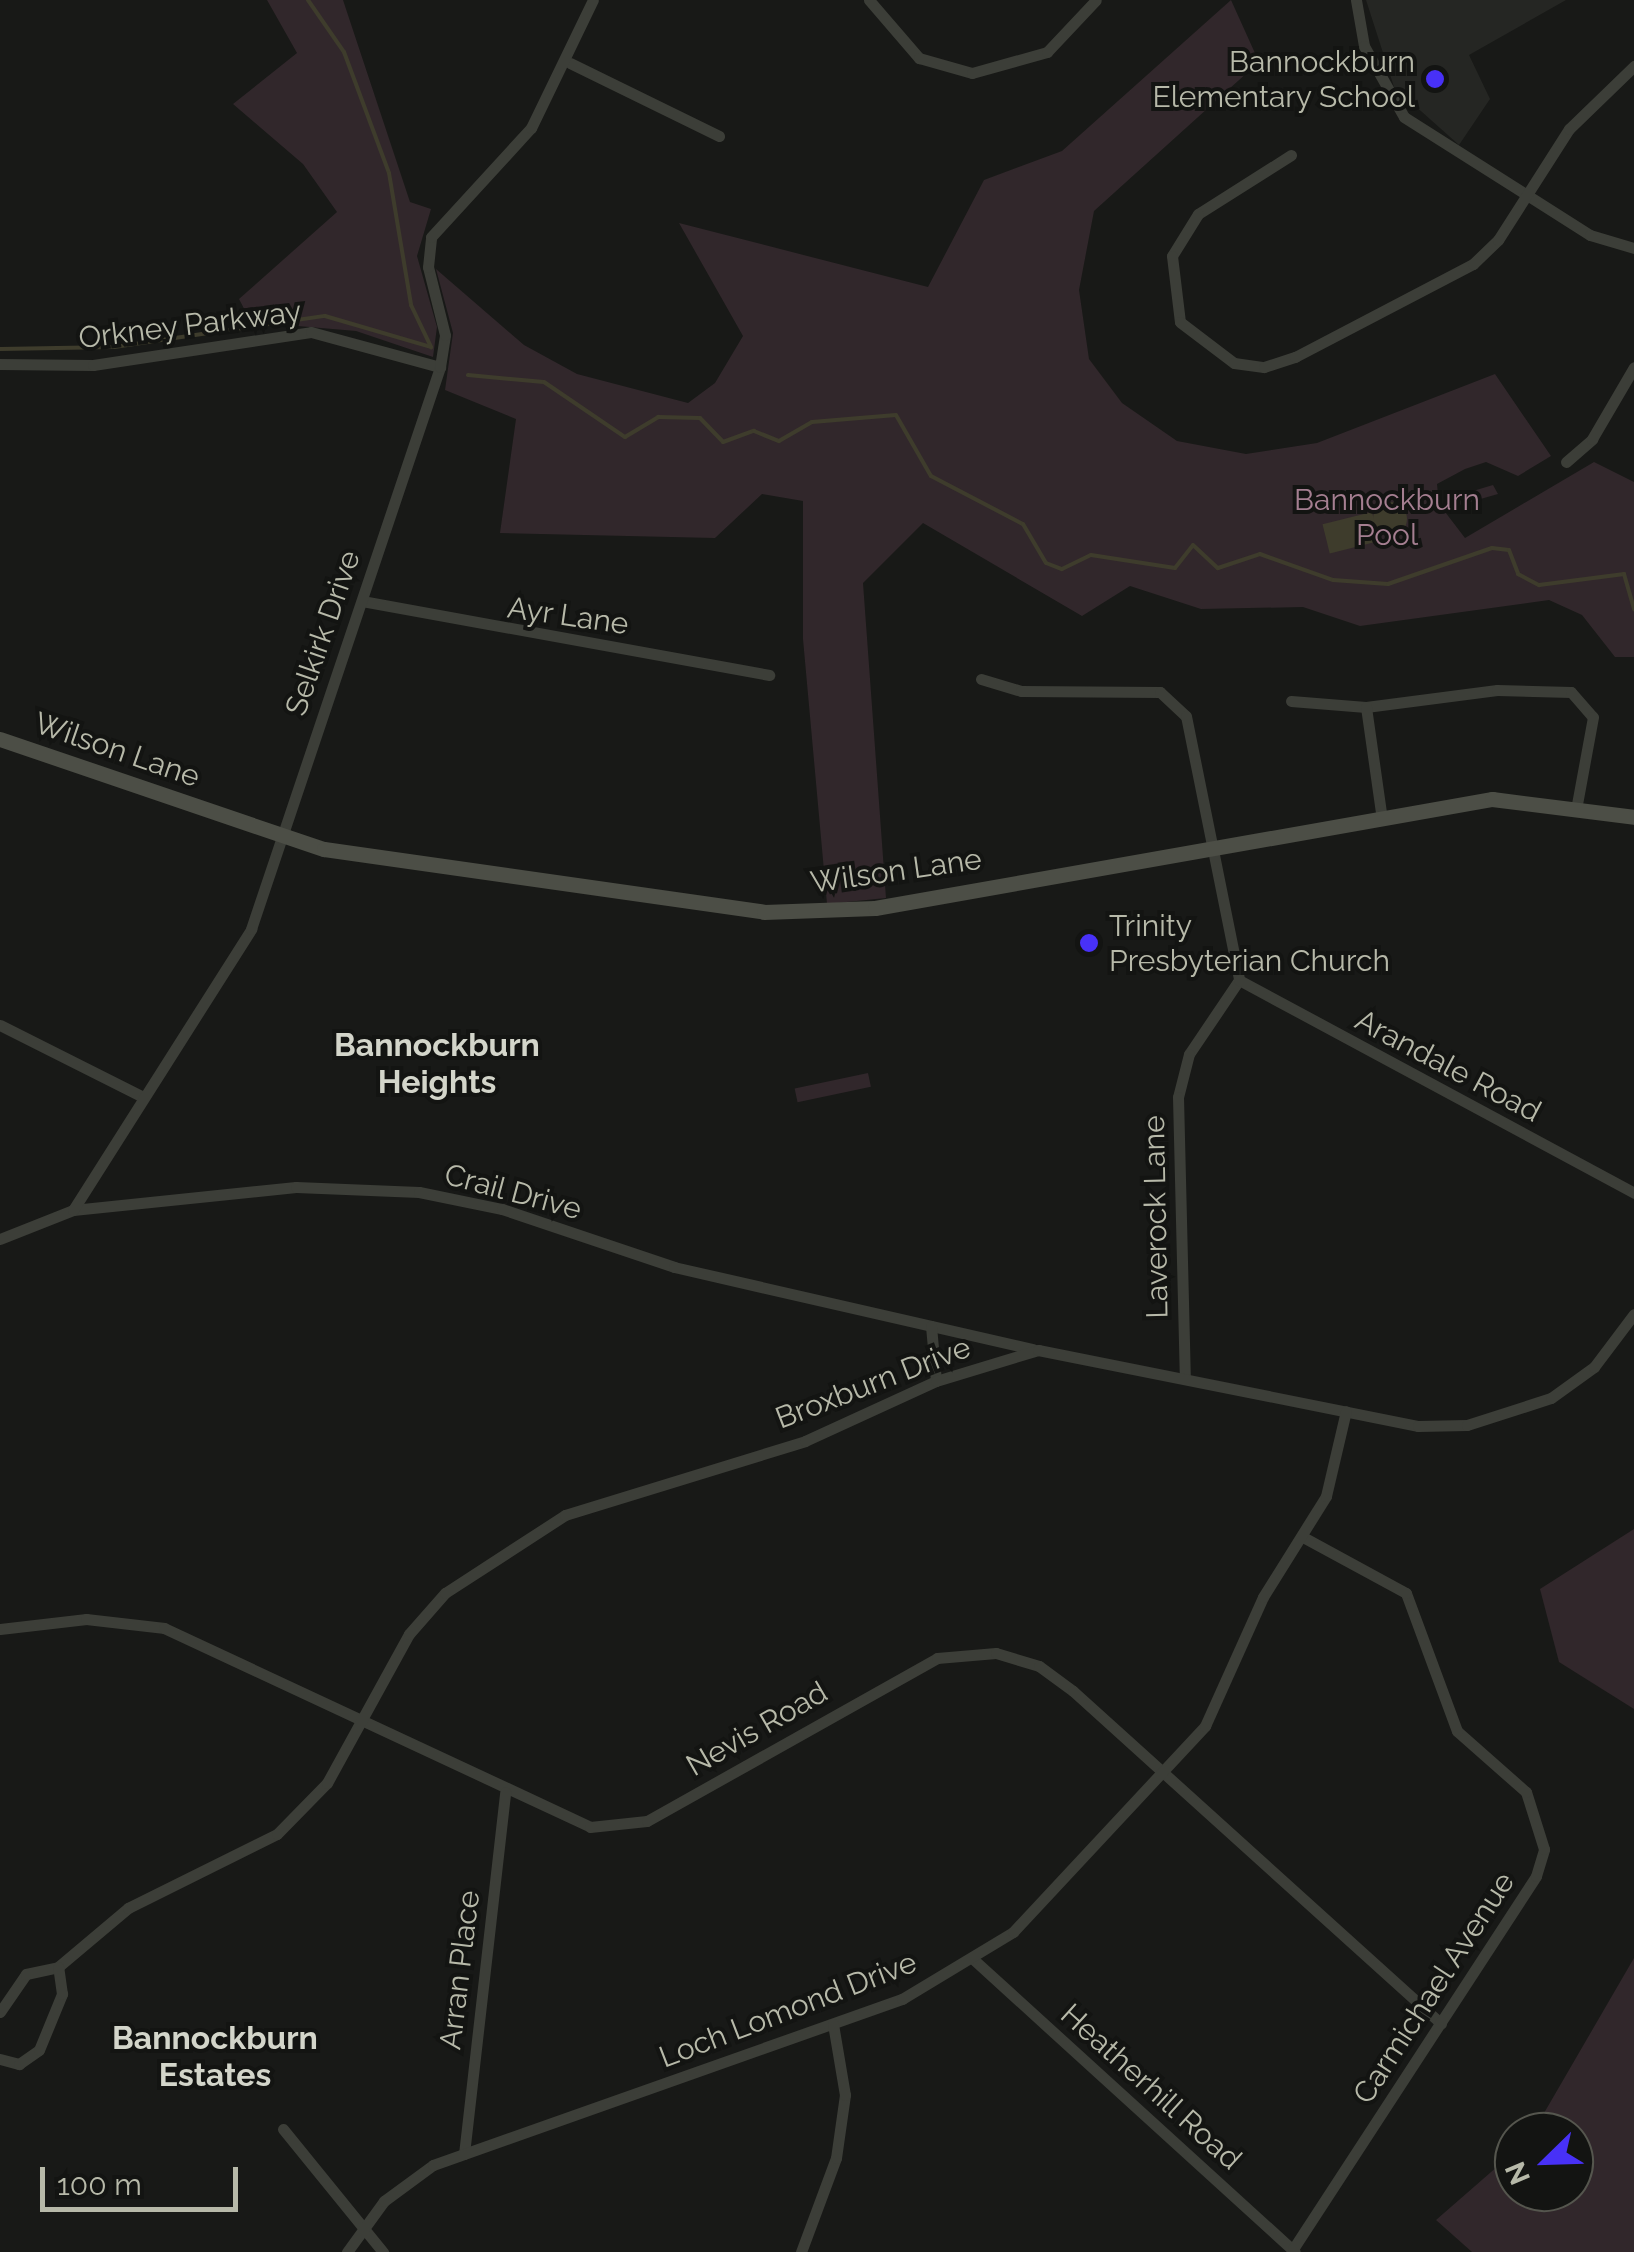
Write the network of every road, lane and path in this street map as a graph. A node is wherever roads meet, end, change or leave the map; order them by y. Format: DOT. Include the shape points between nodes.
graph roads {
  1 [pos="593,0"];
  2 [pos="869,0"];
  3 [pos="1096,0"];
  4 [pos="1356,0"];
  5 [pos="570,63"];
  6 [pos="1634,66"];
  7 [pos="719,136"];
  8 [pos="1291,155"];
  9 [pos="1526,198"];
  10 [pos="1634,248"];
  11 [pos="0,364"];
  12 [pos="1634,366"];
  13 [pos="440,367"];
  14 [pos="1630,384"];
  15 [pos="1566,462"];
  16 [pos="362,601"];
  17 [pos="769,676"];
  18 [pos="980,679"];
  19 [pos="1290,701"];
  20 [pos="1366,707"];
  21 [pos="0,739"];
  22 [pos="1577,804"];
  23 [pos="1381,812"];
  24 [pos="1634,817"];
  25 [pos="282,836"];
  26 [pos="1216,843"];
  27 [pos="1239,980"];
  28 [pos="0,1025"];
  29 [pos="141,1096"];
  30 [pos="1634,1194"];
  31 [pos="73,1210"];
  32 [pos="0,1240"];
  33 [pos="1634,1314"];
  34 [pos="931,1326"];
  35 [pos="1038,1350"];
  36 [pos="1185,1378"];
  37 [pos="936,1380"];
  38 [pos="1346,1411"];
  39 [pos="1303,1537"];
  40 [pos="0,1629"];
  41 [pos="363,1720"];
  42 [pos="1165,1774"];
  43 [pos="506,1792"];
  44 [pos="973,1959"];
  45 [pos="58,1967"];
  46 [pos="0,2012"];
  47 [pos="834,2024"];
  48 [pos="1441,2024"];
  49 [pos="0,2060"];
  50 [pos="284,2129"];
  51 [pos="464,2154"];
  52 [pos="362,2226"];
  53 [pos="1294,2251"];
  54 [pos="348,2252"];
  55 [pos="383,2252"];
  56 [pos="801,2252"];
  1 -- 5 [label="street, Selkirk Drive"];
  2 -- 3 [label="street" via="919,58 972,73 1047,52"];
  4 -- 9 [label="street" via="1364,46 1404,117"];
  5 -- 7 [label="street"];
  5 -- 13 [label="street, Selkirk Drive" via="531,128 431,237 428,268 445,334"];
  6 -- 9 [label="street" via="1569,129"];
  8 -- 9 [label="street" via="1198,214 1172,256 1180,322 1234,363 1294,357 1473,264"];
  9 -- 10 [label="street" via="1590,235"];
  11 -- 13 [label="street, Orkney Parkway" via="93,365 311,332"];
  12 -- 14 [label="street"];
  13 -- 16 [label="street, Selkirk Drive"];
  14 -- 15 [label="street" via="1592,439"];
  16 -- 17 [label="street, Ayr Lane"];
  16 -- 25 [label="street, Selkirk Drive"];
  18 -- 26 [label="street" via="1021,692 1160,692 1186,716"];
  19 -- 20 [label="street"];
  20 -- 22 [label="street" via="1497,690 1571,692 1593,717"];
  20 -- 23 [label="street"];
  21 -- 25 [label="main road, Wilson Lane"];
  22 -- 23 [label="main road, Wilson Lane" via="1492,799"];
  22 -- 24 [label="main road, Wilson Lane"];
  23 -- 26 [label="main road, Wilson Lane"];
  25 -- 26 [label="main road, Wilson Lane" via="378,860 796,912 875,908"];
  25 -- 29 [label="street, Selkirk Drive" via="251,929"];
  26 -- 27 [label="street"];
  27 -- 30 [label="street, Arandale Road"];
  27 -- 36 [label="street, Laverock Lane" via="1190,1054 1178,1098"];
  28 -- 29 [label="street"];
  29 -- 31 [label="street, Selkirk Drive"];
  31 -- 32 [label="street"];
  31 -- 34 [label="street, Crail Drive" via="296,1187 419,1192 502,1209 674,1268"];
  33 -- 38 [label="street, Broxburn Drive" via="1594,1367 1510,1417 1418,1426"];
  34 -- 35 [label="street, Crail Drive"];
  34 -- 37 [label="street"];
  35 -- 36 [label="street, Broxburn Drive"];
  35 -- 37 [label="street, Broxburn Drive"];
  36 -- 38 [label="street, Broxburn Drive"];
  37 -- 41 [label="street, Broxburn Drive" via="804,1441 565,1516 446,1593 410,1634"];
  38 -- 39 [label="street, Loch Lomond Drive" via="1326,1496"];
  39 -- 42 [label="street, Loch Lomond Drive" via="1264,1597 1205,1726"];
  39 -- 48 [label="street, Carmichael Avenue" via="1406,1593 1458,1731 1526,1792 1542,1824 1536,1876"];
  40 -- 41 [label="street, Nevis Road" via="86,1619 164,1628"];
  41 -- 43 [label="street, Nevis Road"];
  41 -- 45 [label="street, Broxburn Drive" via="327,1783 277,1834 128,1908"];
  42 -- 43 [label="street, Nevis Road" via="1039,1666 996,1653 937,1658 905,1673 647,1821 590,1827"];
  42 -- 44 [label="street, Loch Lomond Drive" via="1058,1894"];
  42 -- 48 [label="street, Nevis Road"];
  43 -- 51 [label="street, Arran Place"];
  44 -- 47 [label="street, Loch Lomond Drive"];
  44 -- 53 [label="street, Heatherhill Road"];
  45 -- 46 [label="street, Broxburn Drive" via="26,1974"];
  45 -- 49 [label="street" via="62,1994 39,2050 19,2064"];
  47 -- 51 [label="street, Loch Lomond Drive"];
  47 -- 56 [label="street" via="845,2095 836,2158"];
  48 -- 53 [label="street, Carmichael Avenue"];
  50 -- 52 [label="street"];
  51 -- 52 [label="street, Loch Lomond Drive" via="402,2184"];
  52 -- 54 [label="street, Loch Lomond Drive"];
  52 -- 55 [label="street"];
}
